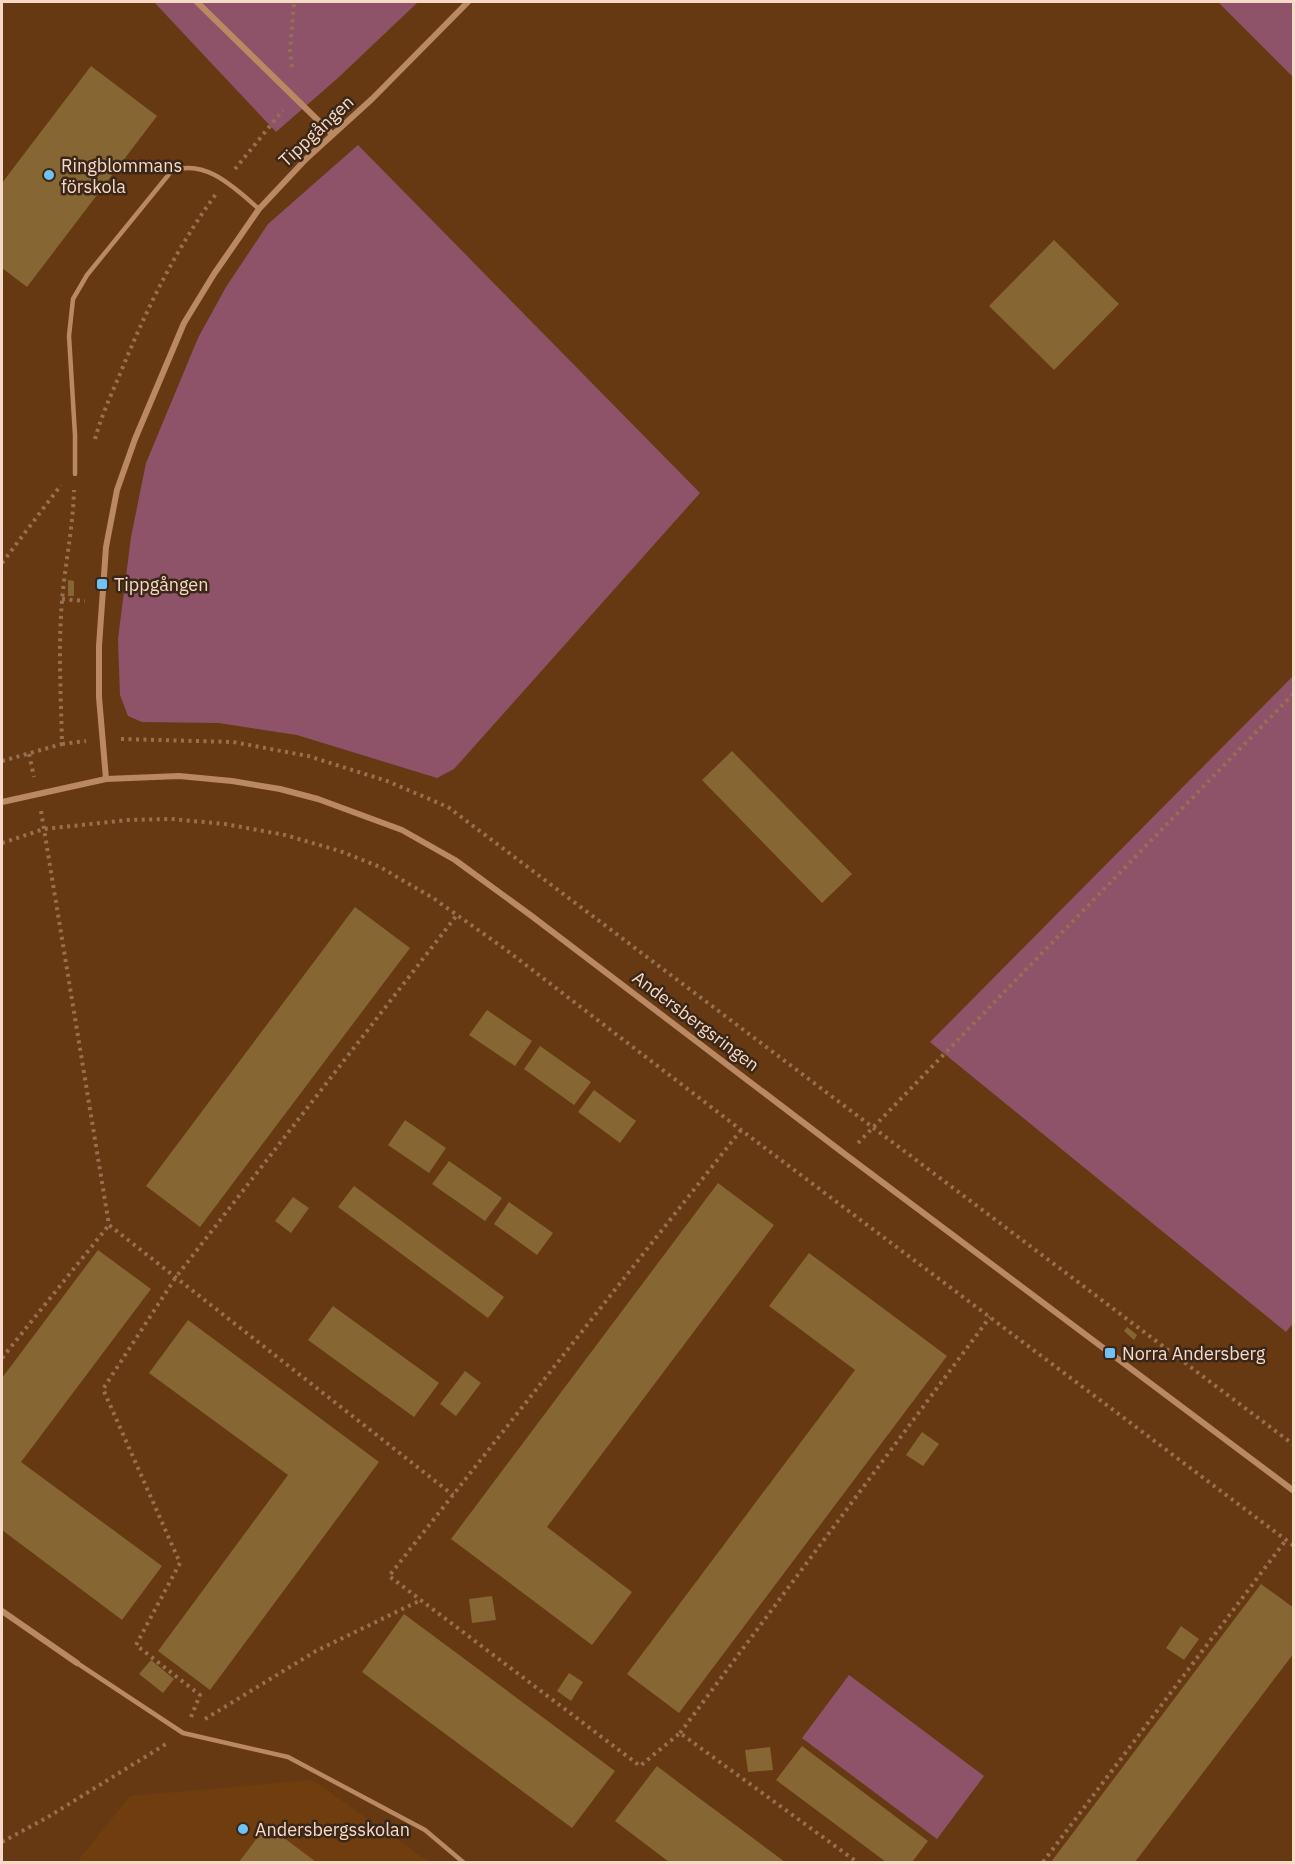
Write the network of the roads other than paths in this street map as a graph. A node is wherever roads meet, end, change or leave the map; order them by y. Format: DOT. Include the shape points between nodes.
graph roads {
  1 [pos="197,2"];
  2 [pos="468,2"];
  3 [pos="333,134"];
  4 [pos="259,209"];
  5 [pos="75,474"];
  6 [pos="106,779"];
  7 [pos="2,802"];
  8 [pos="1293,1491"];
  9 [pos="2,1611"];
  10 [pos="77,1663"];
  11 [pos="462,1863"];
  1 -- 3 [label="street"];
  2 -- 3 [label="street, Tippgången"];
  3 -- 4 [label="street, Tippgången"];
  4 -- 5 [label="lane" via="226,181 204,170 180,167 170,173 87,275 73,299 69,336"];
  4 -- 6 [label="street, Tippgången" via="184,323 117,490 106,547 99,646"];
  6 -- 7 [label="street, Andersbergsringen"];
  6 -- 8 [label="street, Andersbergsringen" via="179,776 280,789 402,830 455,860"];
  9 -- 10 [label="street"];
  10 -- 11 [label="lane" via="183,1733 288,1757 425,1830"];
}
